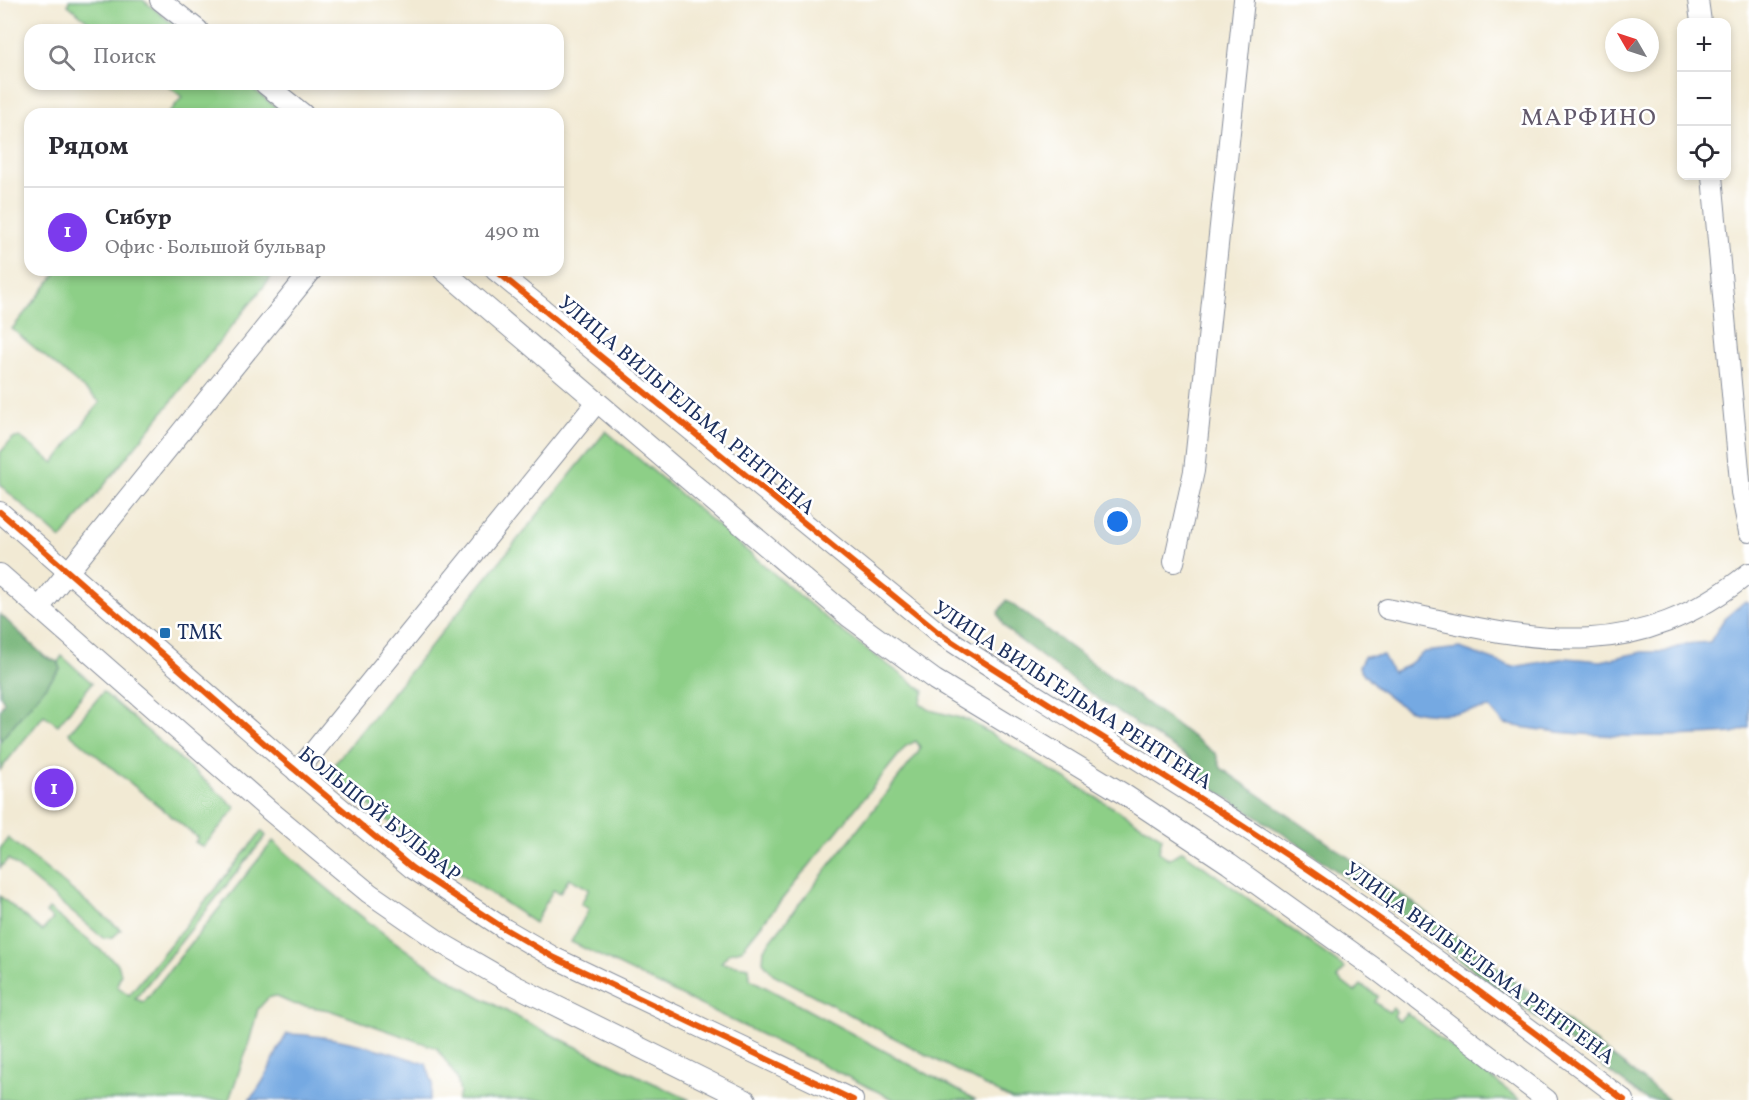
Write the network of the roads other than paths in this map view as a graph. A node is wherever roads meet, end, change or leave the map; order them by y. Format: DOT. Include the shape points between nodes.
graph roads {
  1 [pos="160,0"];
  2 [pos="1244,0"];
  3 [pos="1698,0"];
  4 [pos="1700,18"];
  5 [pos="190,24"];
  6 [pos="273,90"];
  7 [pos="296,108"];
  8 [pos="1712,180"];
  9 [pos="307,276"];
  10 [pos="450,276"];
  11 [pos="502,276"];
  12 [pos="597,402"];
  13 [pos="0,512"];
  14 [pos="1749,532"];
  15 [pos="1174,562"];
  16 [pos="69,572"];
  17 [pos="1749,573"];
  18 [pos="0,574"];
  19 [pos="39,608"];
  20 [pos="1388,609"];
  21 [pos="297,772"];
  22 [pos="746,1100"];
  23 [pos="853,1100"];
  24 [pos="1547,1100"];
  25 [pos="1624,1100"];
  1 -- 5 [label="street"];
  2 -- 15 [label="street" via="1194,471"];
  3 -- 4 [label="street"];
  6 -- 7 [label="street"];
  8 -- 14 [label="street" via="1739,471"];
  9 -- 16 [label="street"];
  10 -- 12 [label="street"];
  11 -- 25 [label="street, УЛИЦА ВИЛЬГЕЛЬМА РЕНТГЕНА" via="939,633 1350,898"];
  12 -- 21 [label="street"];
  12 -- 24 [label="street" via="849,616 921,670 1197,842 1381,973"];
  13 -- 16 [label="street, БОЛЬШОЙ БУЛЬВАР"];
  16 -- 19 [label="street"];
  16 -- 21 [label="street, БОЛЬШОЙ БУЛЬВАР"];
  17 -- 20 [label="street" via="1720,597 1673,621 1621,636 1562,640 1507,634"];
  18 -- 19 [label="street"];
  19 -- 22 [label="street" via="268,810 369,893 443,944 514,985"];
  21 -- 23 [label="street, БОЛЬШОЙ БУЛЬВАР" via="412,868 505,929 555,958"];
}
